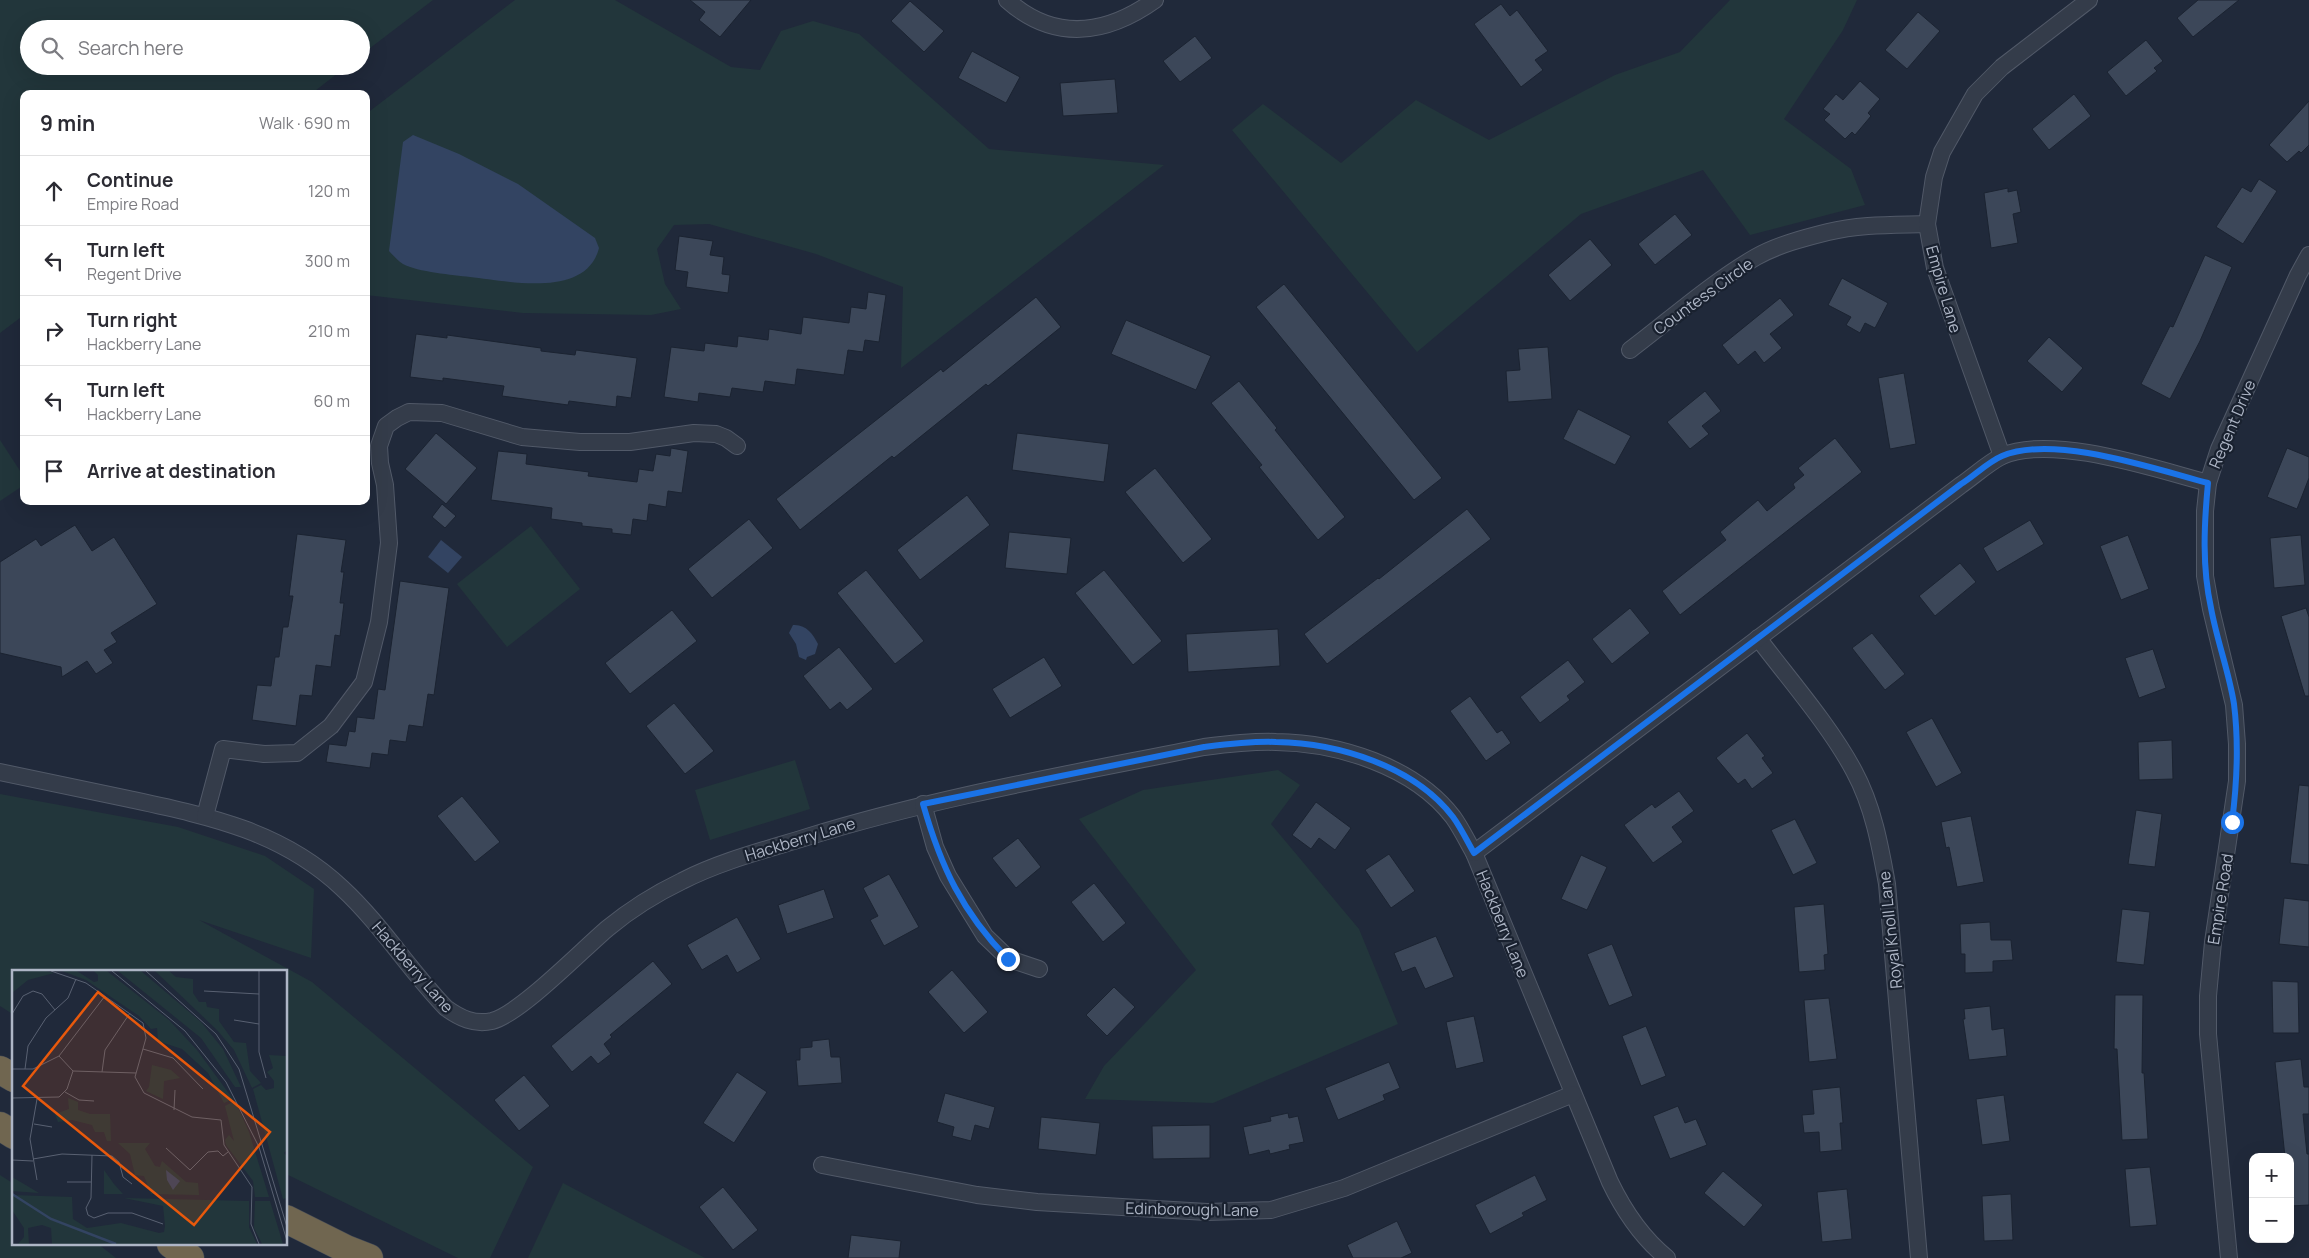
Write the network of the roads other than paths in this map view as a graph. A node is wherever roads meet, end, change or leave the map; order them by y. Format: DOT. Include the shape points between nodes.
graph roads {
  1 [pos="1007,0"];
  2 [pos="1155,0"];
  3 [pos="2090,0"];
  4 [pos="1927,224"];
  5 [pos="2309,255"];
  6 [pos="1630,350"];
  7 [pos="737,446"];
  8 [pos="2002,456"];
  9 [pos="2208,483"];
  10 [pos="1758,638"];
  11 [pos="0,772"];
  12 [pos="923,804"];
  13 [pos="205,816"];
  14 [pos="1474,853"];
  15 [pos="1039,969"];
  16 [pos="0,1070"];
  17 [pos="12,1077"];
  18 [pos="1573,1094"];
  19 [pos="0,1126"];
  20 [pos="12,1134"];
  21 [pos="822,1165"];
  22 [pos="288,1220"];
  23 [pos="174,1246"];
  24 [pos="190,1258"];
  25 [pos="369,1258"];
  26 [pos="1666,1258"];
  27 [pos="1919,1258"];
  28 [pos="2229,1258"];
  1 -- 2 [label="street" via="1042,23 1084,30 1125,18"];
  3 -- 4 [label="street, Empire Lane" via="2002,67 1975,94 1942,152 1934,177"];
  4 -- 6 [label="street, Countess Circle" via="1862,226 1829,231 1757,257"];
  4 -- 8 [label="street, Empire Lane" via="1946,304"];
  5 -- 9 [label="street, Regent Drive" via="2219,449"];
  7 -- 13 [label="street" via="716,434 630,442 522,437 442,413 409,412 386,426 379,446 389,544 379,622 364,682 331,726 297,753 264,754 223,749"];
  8 -- 9 [label="street, Regent Drive" via="2035,449 2107,456"];
  8 -- 10 [label="street, Regent Drive"];
  9 -- 28 [label="street, Empire Road" via="2204,537 2206,576 2232,696 2237,744 2236,789 2212,942 2208,996 2208,1034"];
  10 -- 14 [label="street, Regent Drive"];
  10 -- 27 [label="street, Royal Knoll Lane" via="1840,747 1855,772 1879,837 1887,884"];
  11 -- 13 [label="street, Hackberry Lane"];
  12 -- 13 [label="street, Hackberry Lane" via="740,858 682,881 633,909 518,1006 494,1020 474,1022 446,1008 364,910 308,859 263,835"];
  12 -- 14 [label="street, Hackberry Lane" via="1204,747 1241,742 1304,744 1370,761 1414,782 1453,817"];
  12 -- 15 [label="street" via="935,847 948,876 985,936 1008,959"];
  14 -- 18 [label="street, Hackberry Lane"];
  16 -- 17 [label="highway"];
  18 -- 21 [label="street, Edinborough Lane" via="1344,1188 1271,1210 1206,1212 1028,1202"];
  18 -- 26 [label="street, Hackberry Lane" via="1620,1203 1649,1242"];
  19 -- 20 [label="highway"];
  22 -- 25 [label="highway" via="346,1250"];
  23 -- 24 [label="highway"];
}
